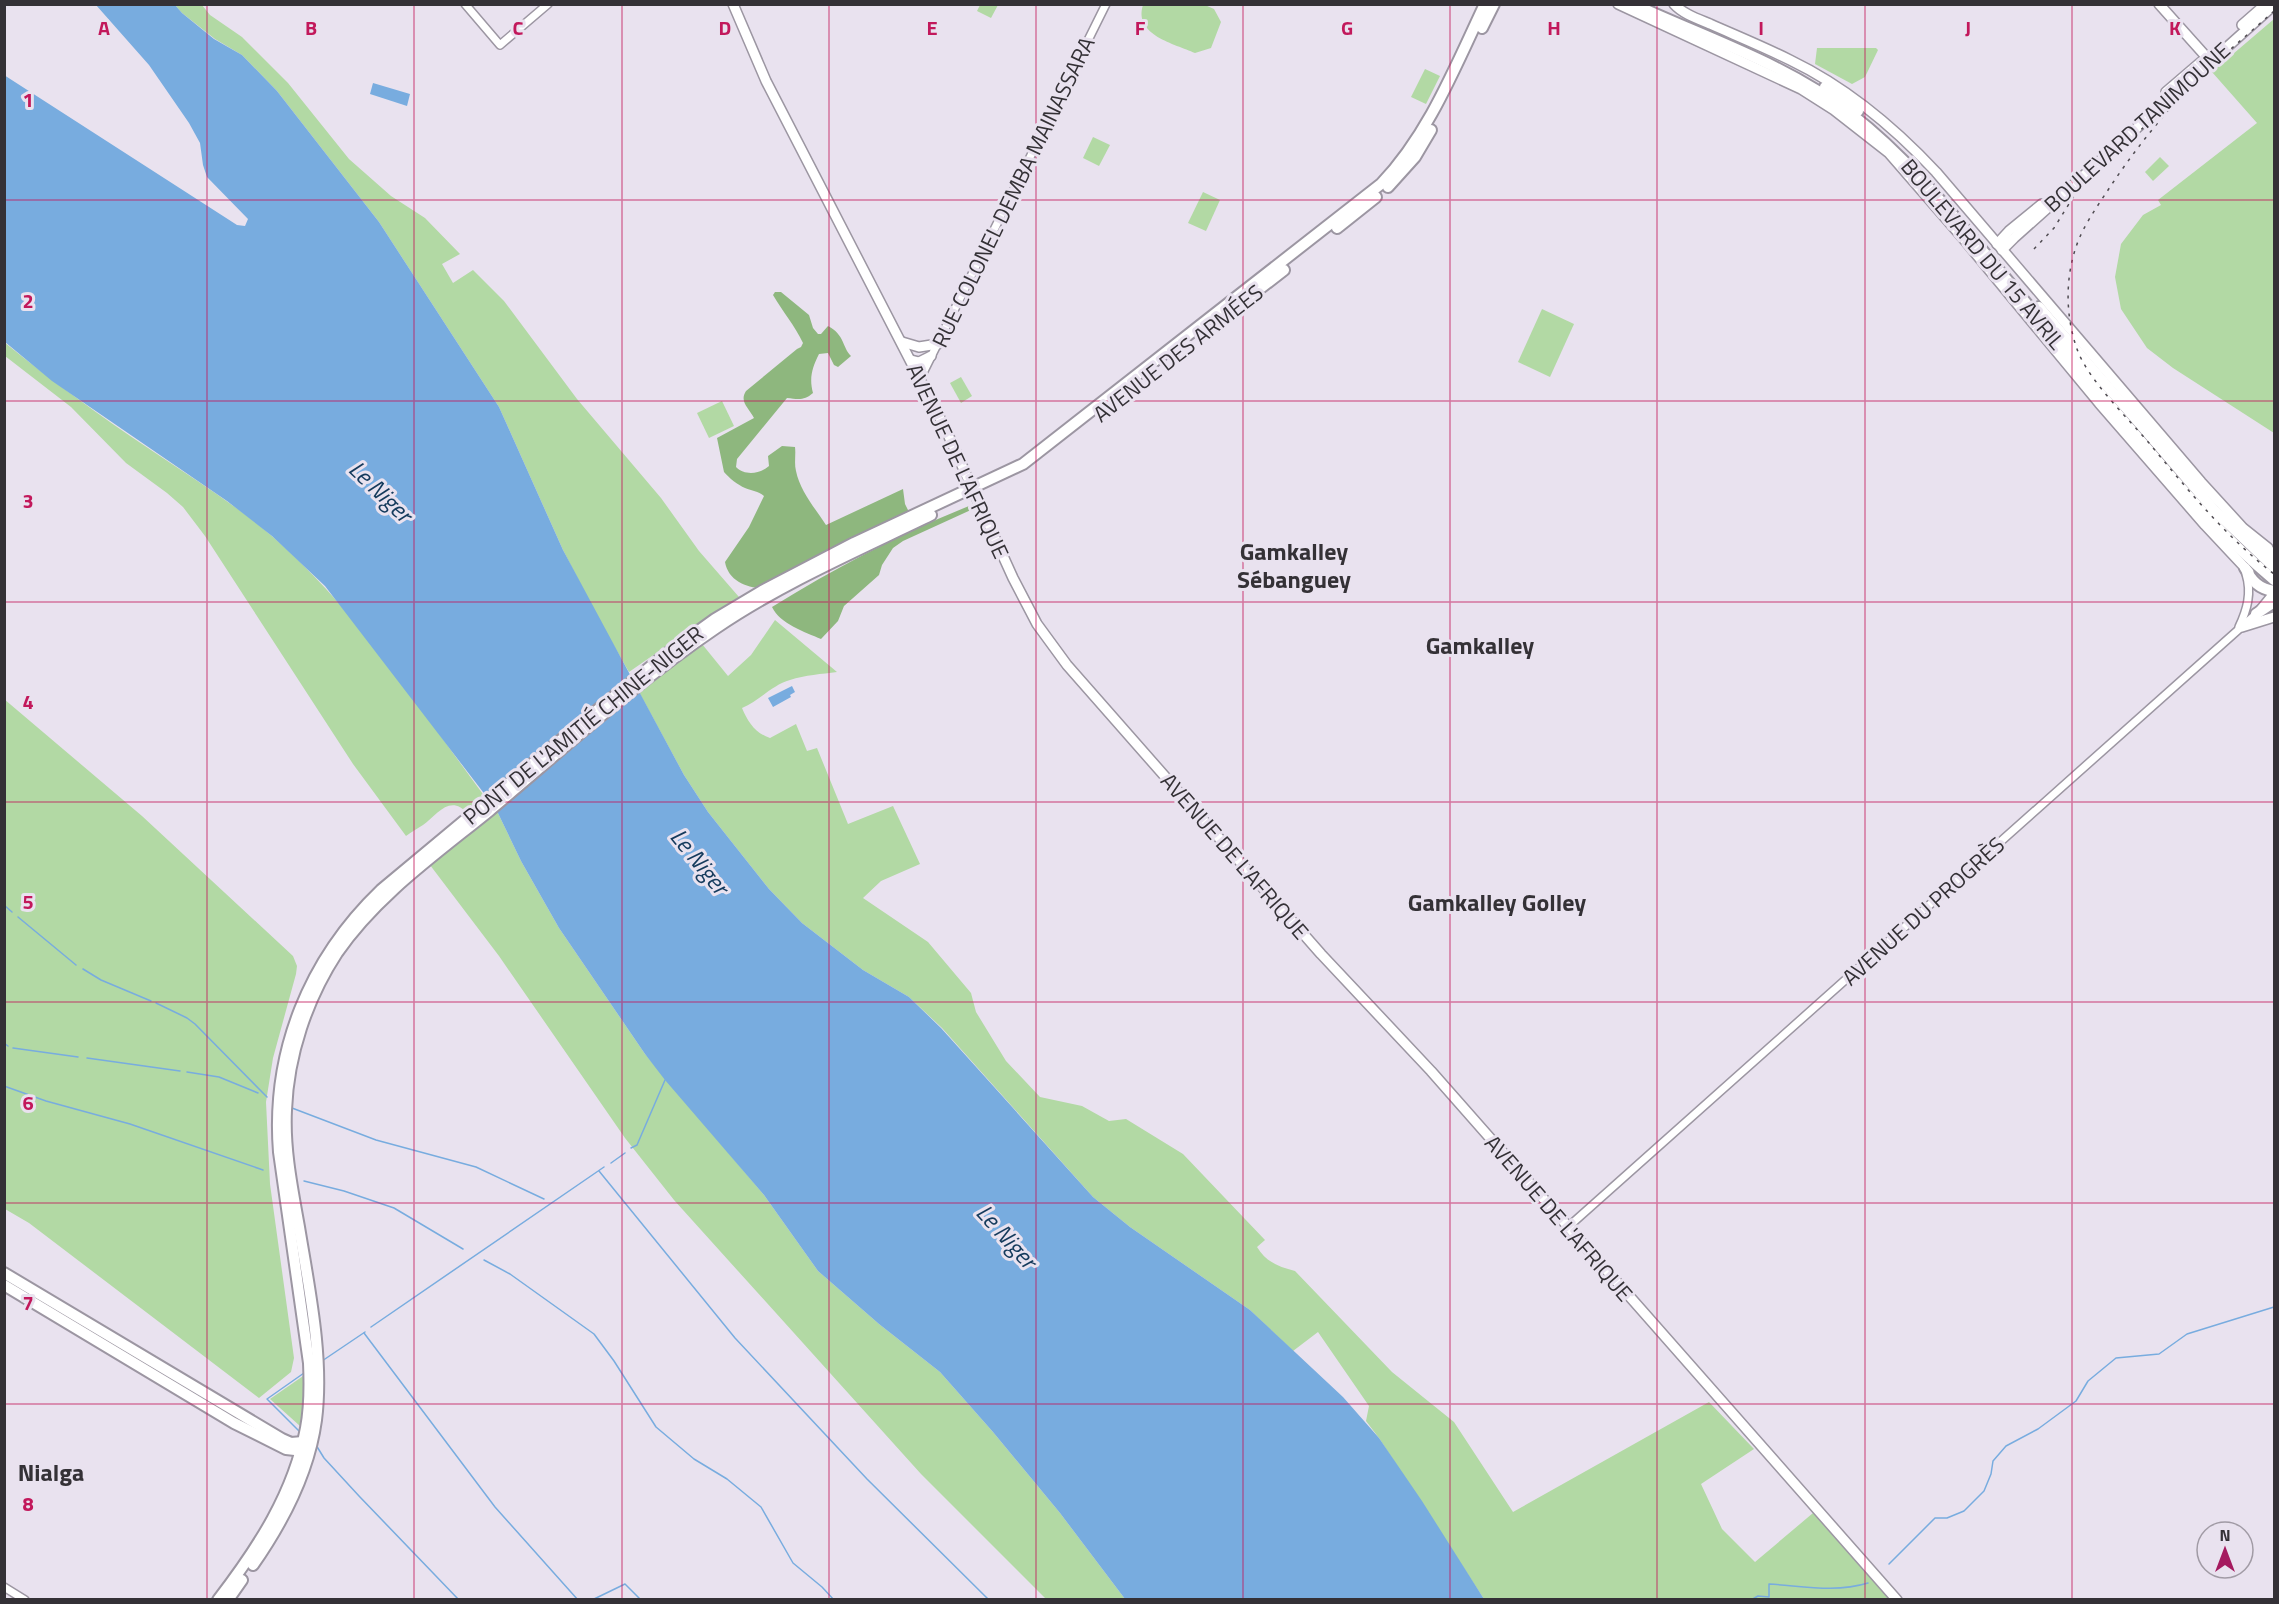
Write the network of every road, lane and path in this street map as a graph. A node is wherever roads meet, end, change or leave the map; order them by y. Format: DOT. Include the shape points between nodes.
graph roads {
  1 [pos="465,4"];
  2 [pos="548,4"];
  3 [pos="733,4"];
  4 [pos="1106,4"];
  5 [pos="1485,4"];
  6 [pos="1494,4"];
  7 [pos="1618,4"];
  8 [pos="1633,4"];
  9 [pos="1648,4"];
  10 [pos="1674,4"];
  11 [pos="2159,4"];
  12 [pos="2265,4"];
  13 [pos="2274,5"];
  14 [pos="2208,59"];
  15 [pos="1986,231"];
  16 [pos="2015,231"];
  17 [pos="2000,247"];
  18 [pos="2012,263"];
  19 [pos="902,342"];
  20 [pos="938,344"];
  21 [pos="932,356"];
  22 [pos="910,360"];
  23 [pos="920,379"];
  24 [pos="974,491"];
  25 [pos="2263,546"];
  26 [pos="2274,553"];
  27 [pos="2245,567"];
  28 [pos="2274,567"];
  29 [pos="2274,586"];
  30 [pos="765,594"];
  31 [pos="2274,602"];
  32 [pos="2256,614"];
  33 [pos="2274,617"];
  34 [pos="2239,629"];
  35 [pos="1568,1227"];
  36 [pos="4,1273"];
  37 [pos="4,1285"];
  38 [pos="146,1364"];
  39 [pos="170,1379"];
  40 [pos="306,1442"];
  41 [pos="286,1449"];
  42 [pos="294,1469"];
  43 [pos="4,1587"];
  44 [pos="25,1599"];
  45 [pos="218,1599"];
  46 [pos="228,1599"];
  47 [pos="1897,1599"];
  1 -- 2 [label="street" via="500,45"];
  3 -- 19 [label="main road, AVENUE DE L'AFRIQUE" via="766,81"];
  4 -- 20 [label="street, RUE COLONEL DEMBA MAINASSARA"];
  5 -- 24 [label="highway, AVENUE DES ARMÉES" via="1422,133 1381,184 1043,451"];
  6 -- 24 [label="highway, AVENUE DES ARMÉES" via="1428,137 1394,181 1046,455 1026,469"];
  7 -- 27 [label="main road, BOULEVARD DU 15 AVRIL" via="1801,88 1889,153 2099,403"];
  8 -- 29 [label="highway, BOULEVARD DU 15 AVRIL" via="1804,82 1892,148 1979,245 2193,502"];
  9 -- 28 [label="highway, BOULEVARD DU 15 AVRIL" via="1811,78 1856,108 1904,149 2202,497"];
  10 -- 15 [label="main road, BOULEVARD DU 15 AVRIL" via="1811,70 1855,99 1914,148"];
  11 -- 14 [label="main road"];
  12 -- 14 [label="main road, BOULEVARD TANIMOUNE"];
  13 -- 14 [label="main road, BOULEVARD TANIMOUNE"];
  14 -- 16 [label="main road, BOULEVARD TANIMOUNE"];
  15 -- 16 [label="main road"];
  15 -- 17 [label="main road, BOULEVARD DU 15 AVRIL"];
  16 -- 17 [label="main road, BOULEVARD TANIMOUNE"];
  16 -- 18 [label="main road"];
  17 -- 18 [label="main road, BOULEVARD DU 15 AVRIL"];
  18 -- 25 [label="main road, BOULEVARD DU 15 AVRIL" via="2201,482"];
  19 -- 20 [label="main road" via="919,347"];
  19 -- 22 [label="main road, AVENUE DE L'AFRIQUE"];
  20 -- 21 [label="street, RUE COLONEL DEMBA MAINASSARA"];
  21 -- 22 [label="main road" via="919,362"];
  21 -- 23 [label="street, RUE COLONEL DEMBA MAINASSARA"];
  22 -- 23 [label="main road, AVENUE DE L'AFRIQUE"];
  23 -- 24 [label="main road, AVENUE DE L'AFRIQUE"];
  24 -- 30 [label="highway, AVENUE DES ARMÉES" via="854,543"];
  24 -- 35 [label="main road, AVENUE DE L'AFRIQUE" via="1037,624 1067,665"];
  25 -- 26 [label="highway"];
  27 -- 29 [label="highway" via="2257,585 2266,590"];
  27 -- 34 [label="street" via="2249,596"];
  29 -- 32 [label="street, AVENUE DU PROGRÈS"];
  30 -- 40 [label="highway, PONT DE L'AMITIÉ CHINE-NIGER" via="715,619 665,655 411,870 381,890 350,923 295,1018 286,1051 277,1131 288,1184 309,1363"];
  31 -- 32 [label="highway"];
  32 -- 34 [label="street, AVENUE DU PROGRÈS"];
  33 -- 34 [label="main road"];
  34 -- 35 [label="street, AVENUE DU PROGRÈS"];
  35 -- 47 [label="main road, AVENUE DE L'AFRIQUE"];
  36 -- 38 [label="highway"];
  37 -- 38 [label="highway"];
  38 -- 39 [label="highway"];
  39 -- 40 [label="highway" via="282,1439"];
  39 -- 41 [label="highway" via="234,1423"];
  40 -- 41 [label="highway"];
  40 -- 42 [label="highway"];
  40 -- 46 [label="highway" via="299,1483 286,1511 266,1547"];
  41 -- 42 [label="highway"];
  42 -- 45 [label="highway" via="266,1533"];
  43 -- 44 [label="street"];
}
